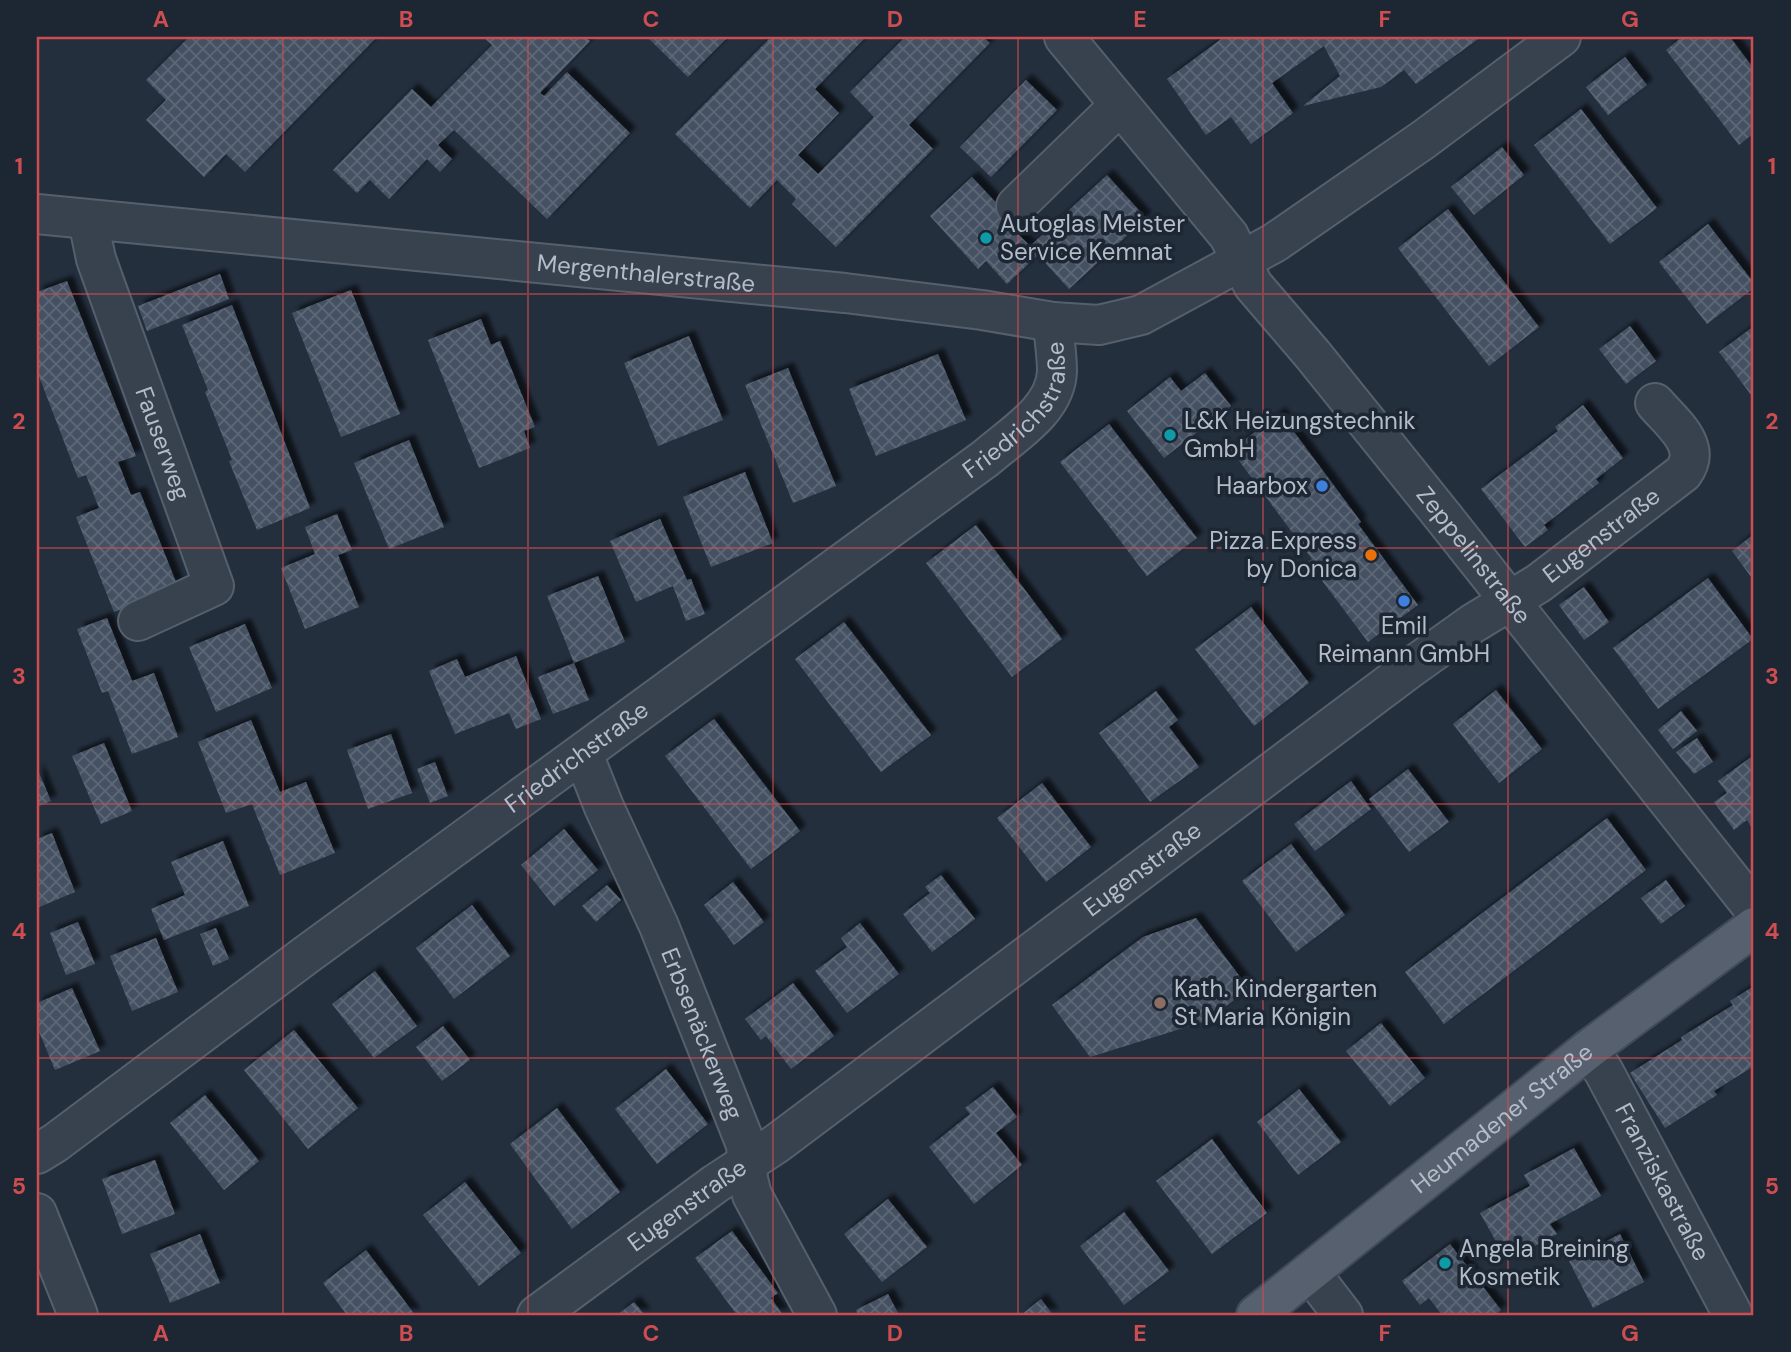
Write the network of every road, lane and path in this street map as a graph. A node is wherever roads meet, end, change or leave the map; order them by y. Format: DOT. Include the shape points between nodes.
graph roads {
  1 [pos="1064,37"];
  2 [pos="1561,37"];
  3 [pos="1120,105"];
  4 [pos="1016,206"];
  5 [pos="37,214"];
  6 [pos="88,220"];
  7 [pos="1242,262"];
  8 [pos="1053,322"];
  9 [pos="1655,403"];
  10 [pos="1509,601"];
  11 [pos="138,621"];
  12 [pos="583,754"];
  13 [pos="1754,909"];
  14 [pos="1754,927"];
  15 [pos="1589,1049"];
  16 [pos="37,1154"];
  17 [pos="748,1163"];
  18 [pos="37,1213"];
  19 [pos="1310,1272"];
  20 [pos="1754,1306"];
  21 [pos="78,1315"];
  22 [pos="537,1315"];
  23 [pos="817,1315"];
  24 [pos="1256,1315"];
  25 [pos="1343,1315"];
  26 [pos="1735,1315"];
  1 -- 3 [label="street, Zeppelinstraße"];
  2 -- 7 [label="street" via="1413,147"];
  3 -- 4 [label="street"];
  3 -- 7 [label="street, Zeppelinstraße" via="1228,236"];
  5 -- 6 [label="street, Mergenthalerstraße"];
  6 -- 8 [label="street, Mergenthalerstraße" via="845,293"];
  6 -- 11 [label="street, Fauserweg" via="96,259 214,586"];
  7 -- 8 [label="street, Mergenthalerstraße" via="1141,315 1100,325"];
  7 -- 10 [label="street, Zeppelinstraße" via="1253,285"];
  8 -- 12 [label="street, Friedrichstraße" via="1057,374 1039,412 986,457"];
  9 -- 10 [label="street, Eugenstraße" via="1689,445 1689,465 1539,583"];
  10 -- 13 [label="street, Zeppelinstraße"];
  10 -- 17 [label="street, Eugenstraße" via="1409,669"];
  12 -- 16 [label="street, Friedrichstraße"];
  12 -- 17 [label="street, Erbsenäckerweg" via="659,926 743,1138"];
  14 -- 15 [label="main road, Heumadener Straße"];
  15 -- 19 [label="main road, Heumadener Straße"];
  15 -- 26 [label="street, Franziskastraße"];
  17 -- 22 [label="street, Eugenstraße"];
  17 -- 23 [label="street, Erbsenäckerweg" via="752,1195"];
  18 -- 21 [label="street"];
  19 -- 24 [label="main road, Heumadener Straße"];
  19 -- 25 [label="street"];
  20 -- 26 [label="street"];
}
